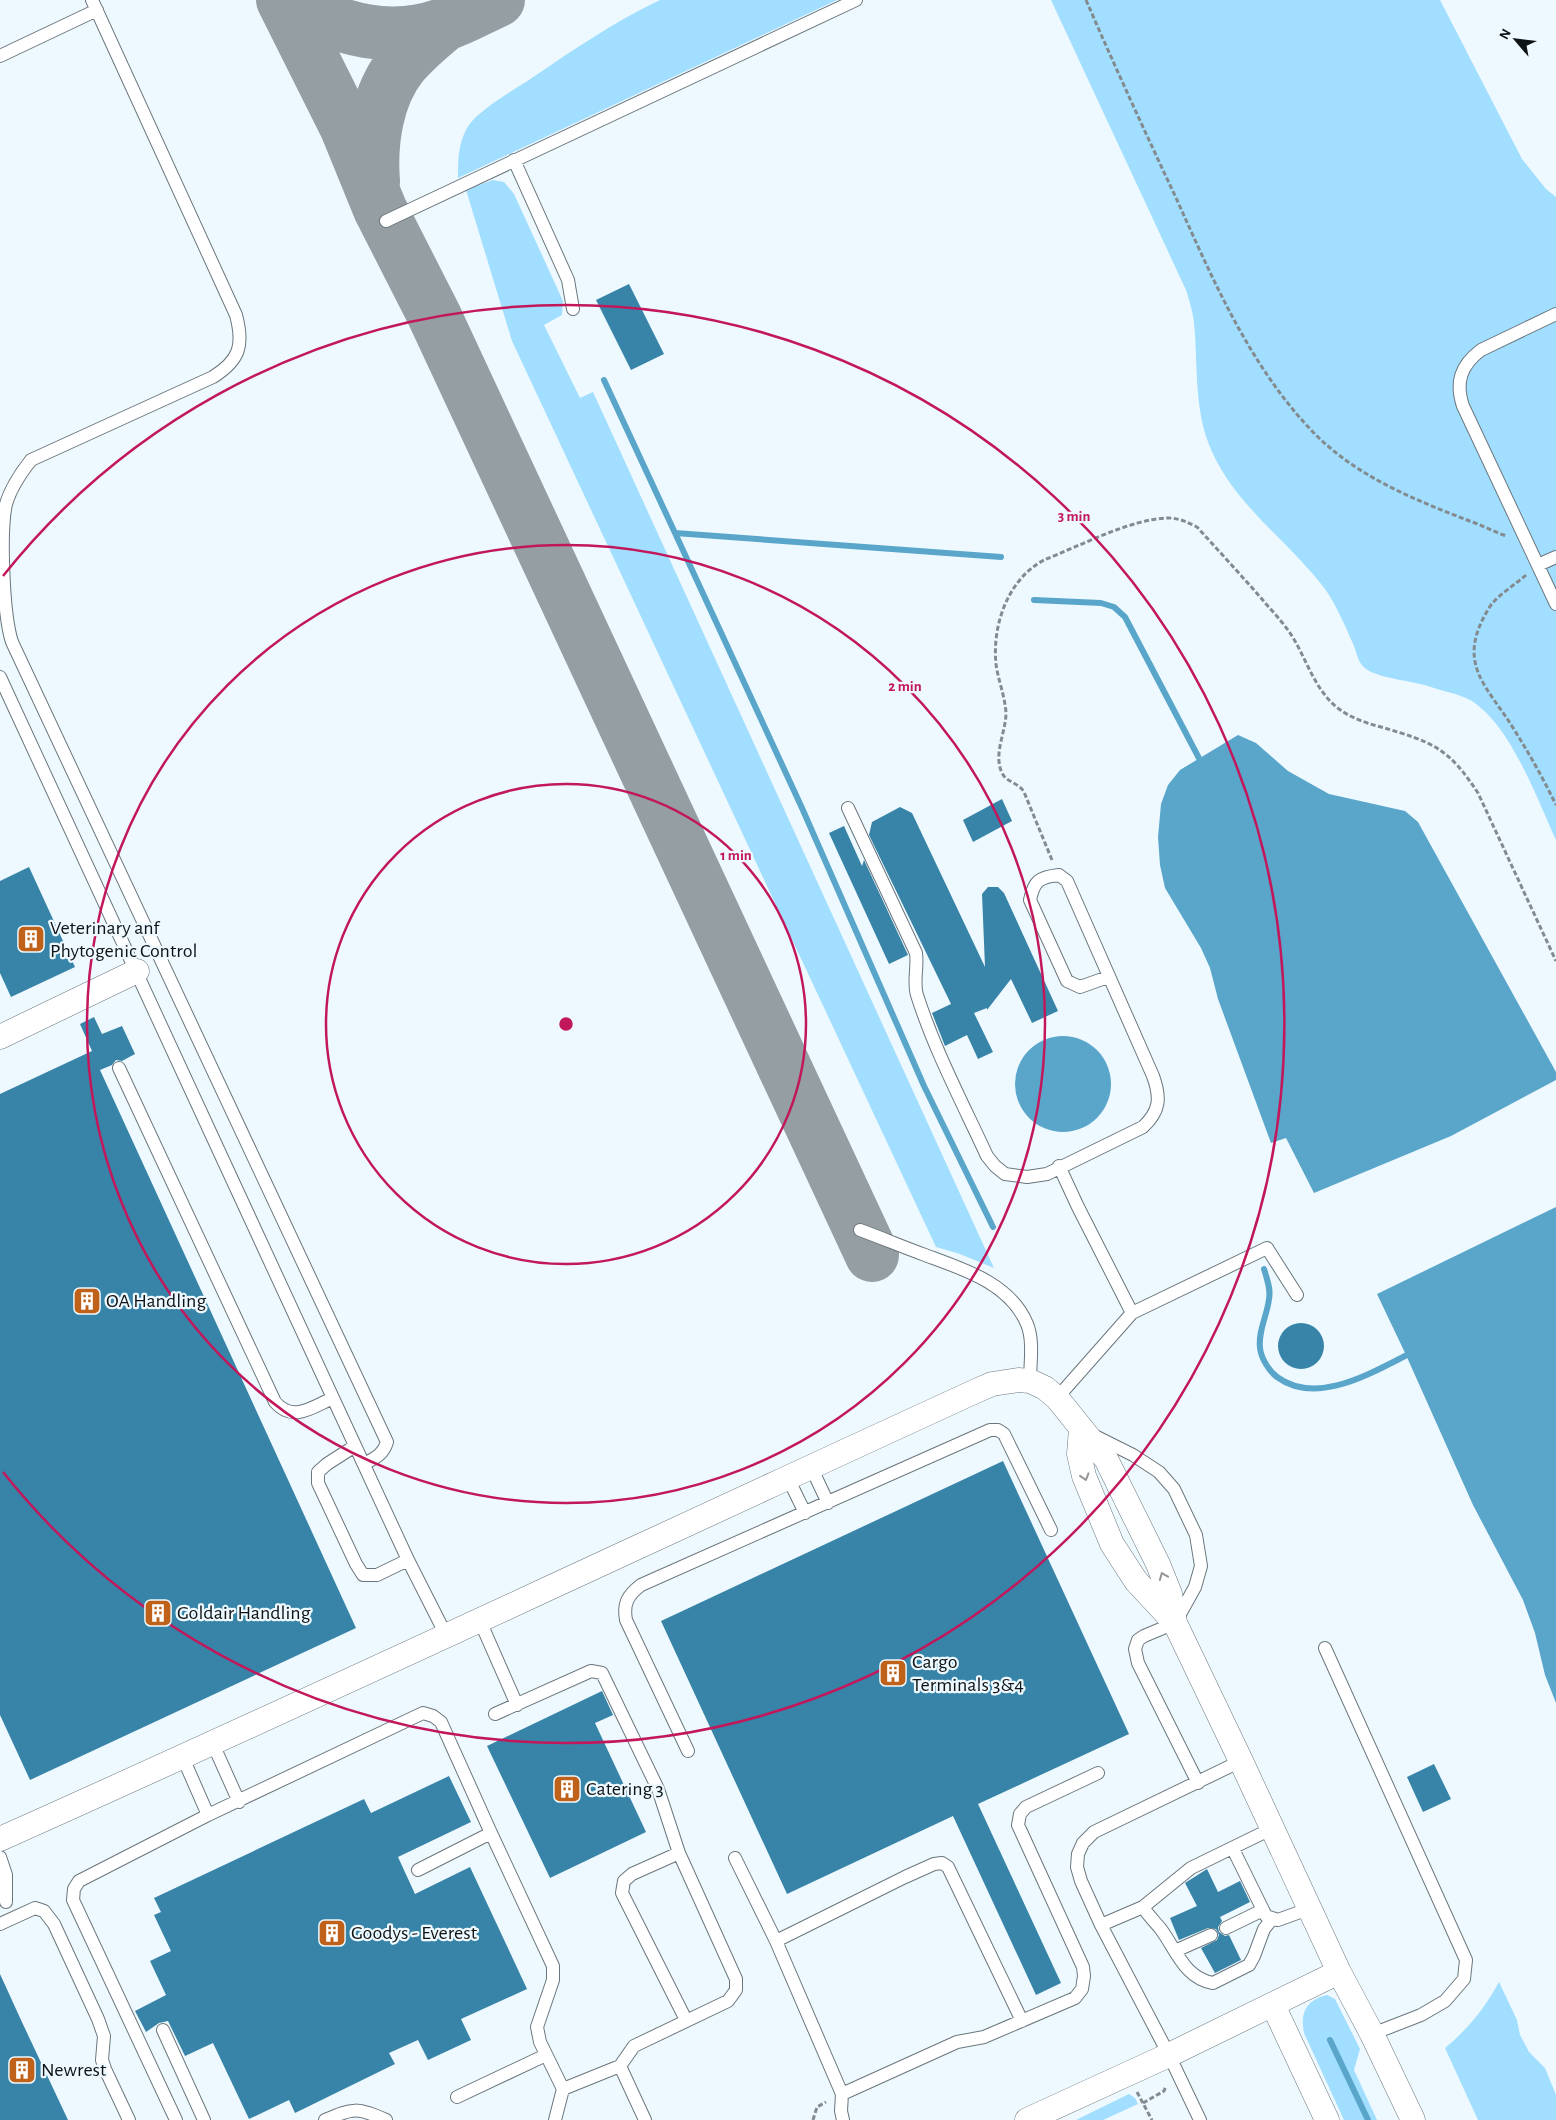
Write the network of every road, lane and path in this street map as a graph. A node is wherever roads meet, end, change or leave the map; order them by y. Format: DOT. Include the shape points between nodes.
graph roads {
  1 [pos="856,0"];
  2 [pos="1086,0"];
  3 [pos="94,5"];
  4 [pos="0,56"];
  5 [pos="514,160"];
  6 [pos="386,221"];
  7 [pos="573,309"];
  8 [pos="1556,314"];
  9 [pos="1526,538"];
  10 [pos="1556,557"];
  11 [pos="1538,565"];
  12 [pos="1556,604"];
  13 [pos="0,677"];
  14 [pos="1556,805"];
  15 [pos="848,808"];
  16 [pos="1058,875"];
  17 [pos="1556,961"];
  18 [pos="137,972"];
  19 [pos="1108,977"];
  20 [pos="0,1037"];
  21 [pos="119,1068"];
  22 [pos="1059,1166"];
  23 [pos="860,1230"];
  24 [pos="1297,1295"];
  25 [pos="1132,1313"];
  26 [pos="1030,1381"];
  27 [pos="333,1398"];
  28 [pos="1057,1398"];
  29 [pos="1081,1429"];
  30 [pos="355,1446"];
  31 [pos="364,1464"];
  32 [pos="811,1467"];
  33 [pos="788,1478"];
  34 [pos="828,1503"];
  35 [pos="805,1513"];
  36 [pos="1052,1530"];
  37 [pos="408,1560"];
  38 [pos="480,1621"];
  39 [pos="1175,1623"];
  40 [pos="447,1637"];
  41 [pos="1325,1648"];
  42 [pos="517,1705"];
  43 [pos="495,1714"];
  44 [pos="213,1744"];
  45 [pos="688,1751"];
  46 [pos="183,1758"];
  47 [pos="1242,1761"];
  48 [pos="1098,1773"];
  49 [pos="1198,1783"];
  50 [pos="238,1802"];
  51 [pos="208,1815"];
  52 [pos="1273,1828"];
  53 [pos="491,1833"];
  54 [pos="0,1839"];
  55 [pos="1234,1849"];
  56 [pos="679,1853"];
  57 [pos="0,1857"];
  58 [pos="735,1858"];
  59 [pos="418,1870"];
  60 [pos="3,1897"];
  61 [pos="1143,1907"];
  62 [pos="1311,1908"];
  63 [pos="1268,1915"];
  64 [pos="14,1918"];
  65 [pos="0,1924"];
  66 [pos="1101,1925"];
  67 [pos="1226,1928"];
  68 [pos="1211,1935"];
  69 [pos="776,1941"];
  70 [pos="1175,1951"];
  71 [pos="1339,1972"];
  72 [pos="1273,2005"];
  73 [pos="686,2020"];
  74 [pos="1022,2021"];
  75 [pos="163,2030"];
  76 [pos="1372,2034"];
  77 [pos="546,2055"];
  78 [pos="1169,2056"];
  79 [pos="620,2066"];
  80 [pos="1179,2077"];
  81 [pos="563,2089"];
  82 [pos="842,2094"];
  83 [pos="457,2097"];
  84 [pos="1143,2103"];
  85 [pos="129,2120"];
  86 [pos="176,2120"];
  87 [pos="204,2120"];
  88 [pos="325,2120"];
  89 [pos="386,2120"];
  90 [pos="555,2120"];
  91 [pos="645,2120"];
  92 [pos="843,2120"];
  93 [pos="1027,2120"];
  94 [pos="1200,2120"];
  95 [pos="1327,2120"];
  96 [pos="1413,2120"];
  1 -- 5 [label="lane"];
  2 -- 9 [label="path" via="1204,262 1258,360 1283,397 1312,432 1344,459 1380,482 1501,535"];
  3 -- 4 [label="lane"];
  3 -- 31 [label="lane" via="236,315 241,334 237,352 220,373 31,460 18,476 5,505 2,529 6,625 387,1442 378,1457"];
  5 -- 6 [label="lane"];
  5 -- 7 [label="lane" via="568,280"];
  8 -- 9 [label="lane" via="1480,350 1464,366 1458,385 1463,406"];
  9 -- 11 [label="lane"];
  10 -- 11 [label="lane"];
  11 -- 12 [label="lane"];
  11 -- 14 [label="path" via="1490,607 1478,633 1474,656 1478,676 1514,730"];
  13 -- 18 [label="lane"];
  15 -- 22 [label="lane" via="916,954 916,993 987,1156 1005,1174 1016,1177 1047,1174"];
  16 -- 17 [label="path" via="1024,792 1019,784 1002,774 999,762 1006,713 996,665 997,622 1015,587 1030,567 1134,524 1169,518 1185,520 1197,527 1278,618 1292,636 1307,668 1338,709 1360,721 1434,745 1452,759 1478,793"];
  16 -- 19 [label="lane" via="1067,881"];
  16 -- 19 [label="lane" via="1037,881 1030,900 1067,981 1080,987"];
  18 -- 20 [label="street"];
  18 -- 27 [label="lane"];
  19 -- 22 [label="lane" via="1157,1087 1157,1108 1143,1127"];
  21 -- 27 [label="lane" via="275,1402 288,1413 297,1413"];
  22 -- 25 [label="lane"];
  23 -- 26 [label="lane" via="973,1273 1008,1296 1020,1308 1028,1326"];
  24 -- 25 [label="lane" via="1267,1248"];
  25 -- 28 [label="lane"];
  26 -- 28 [label="street"];
  26 -- 32 [label="street" via="1007,1380 992,1384"];
  27 -- 30 [label="lane"];
  28 -- 29 [label="street"];
  39 -- 29 [label="street, one-way" via="1170,1594 1147,1540 1106,1459"];
  29 -- 39 [label="street, one-way" via="1079,1454 1084,1476 1112,1544 1136,1581"];
  29 -- 39 [label="lane" via="1144,1462 1159,1472 1174,1489 1196,1536 1201,1566 1195,1587"];
  30 -- 31 [label="lane"];
  30 -- 37 [label="lane" via="318,1472 318,1483 362,1575 377,1574"];
  31 -- 37 [label="lane"];
  32 -- 33 [label="street"];
  32 -- 34 [label="lane"];
  33 -- 35 [label="lane"];
  33 -- 38 [label="street"];
  34 -- 35 [label="lane"];
  34 -- 36 [label="lane" via="990,1430 998,1430 1004,1434"];
  35 -- 45 [label="lane" via="641,1585 626,1600 626,1620"];
  37 -- 40 [label="lane"];
  38 -- 40 [label="street"];
  38 -- 42 [label="lane"];
  39 -- 47 [label="street"];
  39 -- 49 [label="lane" via="1144,1636 1138,1640 1135,1649 1138,1663"];
  40 -- 44 [label="street"];
  41 -- 76 [label="lane" via="1466,1960 1464,1979 1445,2001 1421,2015"];
  42 -- 43 [label="lane"];
  42 -- 56 [label="lane" via="591,1671 602,1673 658,1789"];
  44 -- 46 [label="street"];
  44 -- 50 [label="lane"];
  46 -- 51 [label="lane"];
  46 -- 54 [label="street"];
  47 -- 49 [label="lane"];
  47 -- 52 [label="street"];
  48 -- 74 [label="lane" via="1026,1807 1020,1814 1018,1826 1083,1967 1084,1976 1082,1989 1075,1998"];
  49 -- 66 [label="lane" via="1094,1832 1083,1843 1077,1867"];
  50 -- 51 [label="lane"];
  50 -- 53 [label="lane" via="423,1713 441,1722"];
  51 -- 86 [label="lane" via="79,1881 74,1889 73,1900"];
  52 -- 55 [label="lane"];
  52 -- 62 [label="street"];
  53 -- 59 [label="lane"];
  53 -- 77 [label="lane" via="553,1966 553,1980 537,2027"];
  55 -- 61 [label="lane" via="1191,1868"];
  55 -- 63 [label="lane"];
  56 -- 73 [label="lane" via="736,1979 736,1990 728,2001"];
  56 -- 73 [label="lane" via="632,1874 624,1881 622,1893"];
  57 -- 60 [label="lane" via="6,1875"];
  58 -- 69 [label="lane"];
  60 -- 64 [label="lane"];
  61 -- 66 [label="lane"];
  61 -- 70 [label="lane"];
  62 -- 63 [label="lane" via="1278,1920"];
  62 -- 71 [label="street"];
  63 -- 67 [label="lane"];
  63 -- 70 [label="lane" via="1249,1965 1213,1983 1192,1973"];
  64 -- 65 [label="lane"];
  64 -- 85 [label="lane" via="35,1908 44,1911 54,1924 98,2019 104,2036 102,2060"];
  66 -- 78 [label="lane"];
  68 -- 70 [label="lane"];
  69 -- 74 [label="lane" via="942,1862 948,1867"];
  69 -- 82 [label="lane"];
  71 -- 72 [label="street"];
  71 -- 76 [label="street"];
  72 -- 78 [label="street"];
  72 -- 95 [label="street"];
  73 -- 79 [label="lane" via="634,2046"];
  74 -- 82 [label="lane" via="984,2037 957,2042"];
  75 -- 87 [label="lane"];
  76 -- 96 [label="street"];
  77 -- 81 [label="lane"];
  77 -- 83 [label="lane"];
  78 -- 80 [label="lane"];
  78 -- 93 [label="street"];
  79 -- 81 [label="lane"];
  79 -- 91 [label="lane"];
  80 -- 84 [label="path" via="1168,2083 1164,2091"];
  80 -- 94 [label="lane"];
  81 -- 90 [label="lane"];
  82 -- 92 [label="lane" via="840,2112"];
  88 -- 89 [label="lane" via="350,2109"];
}
